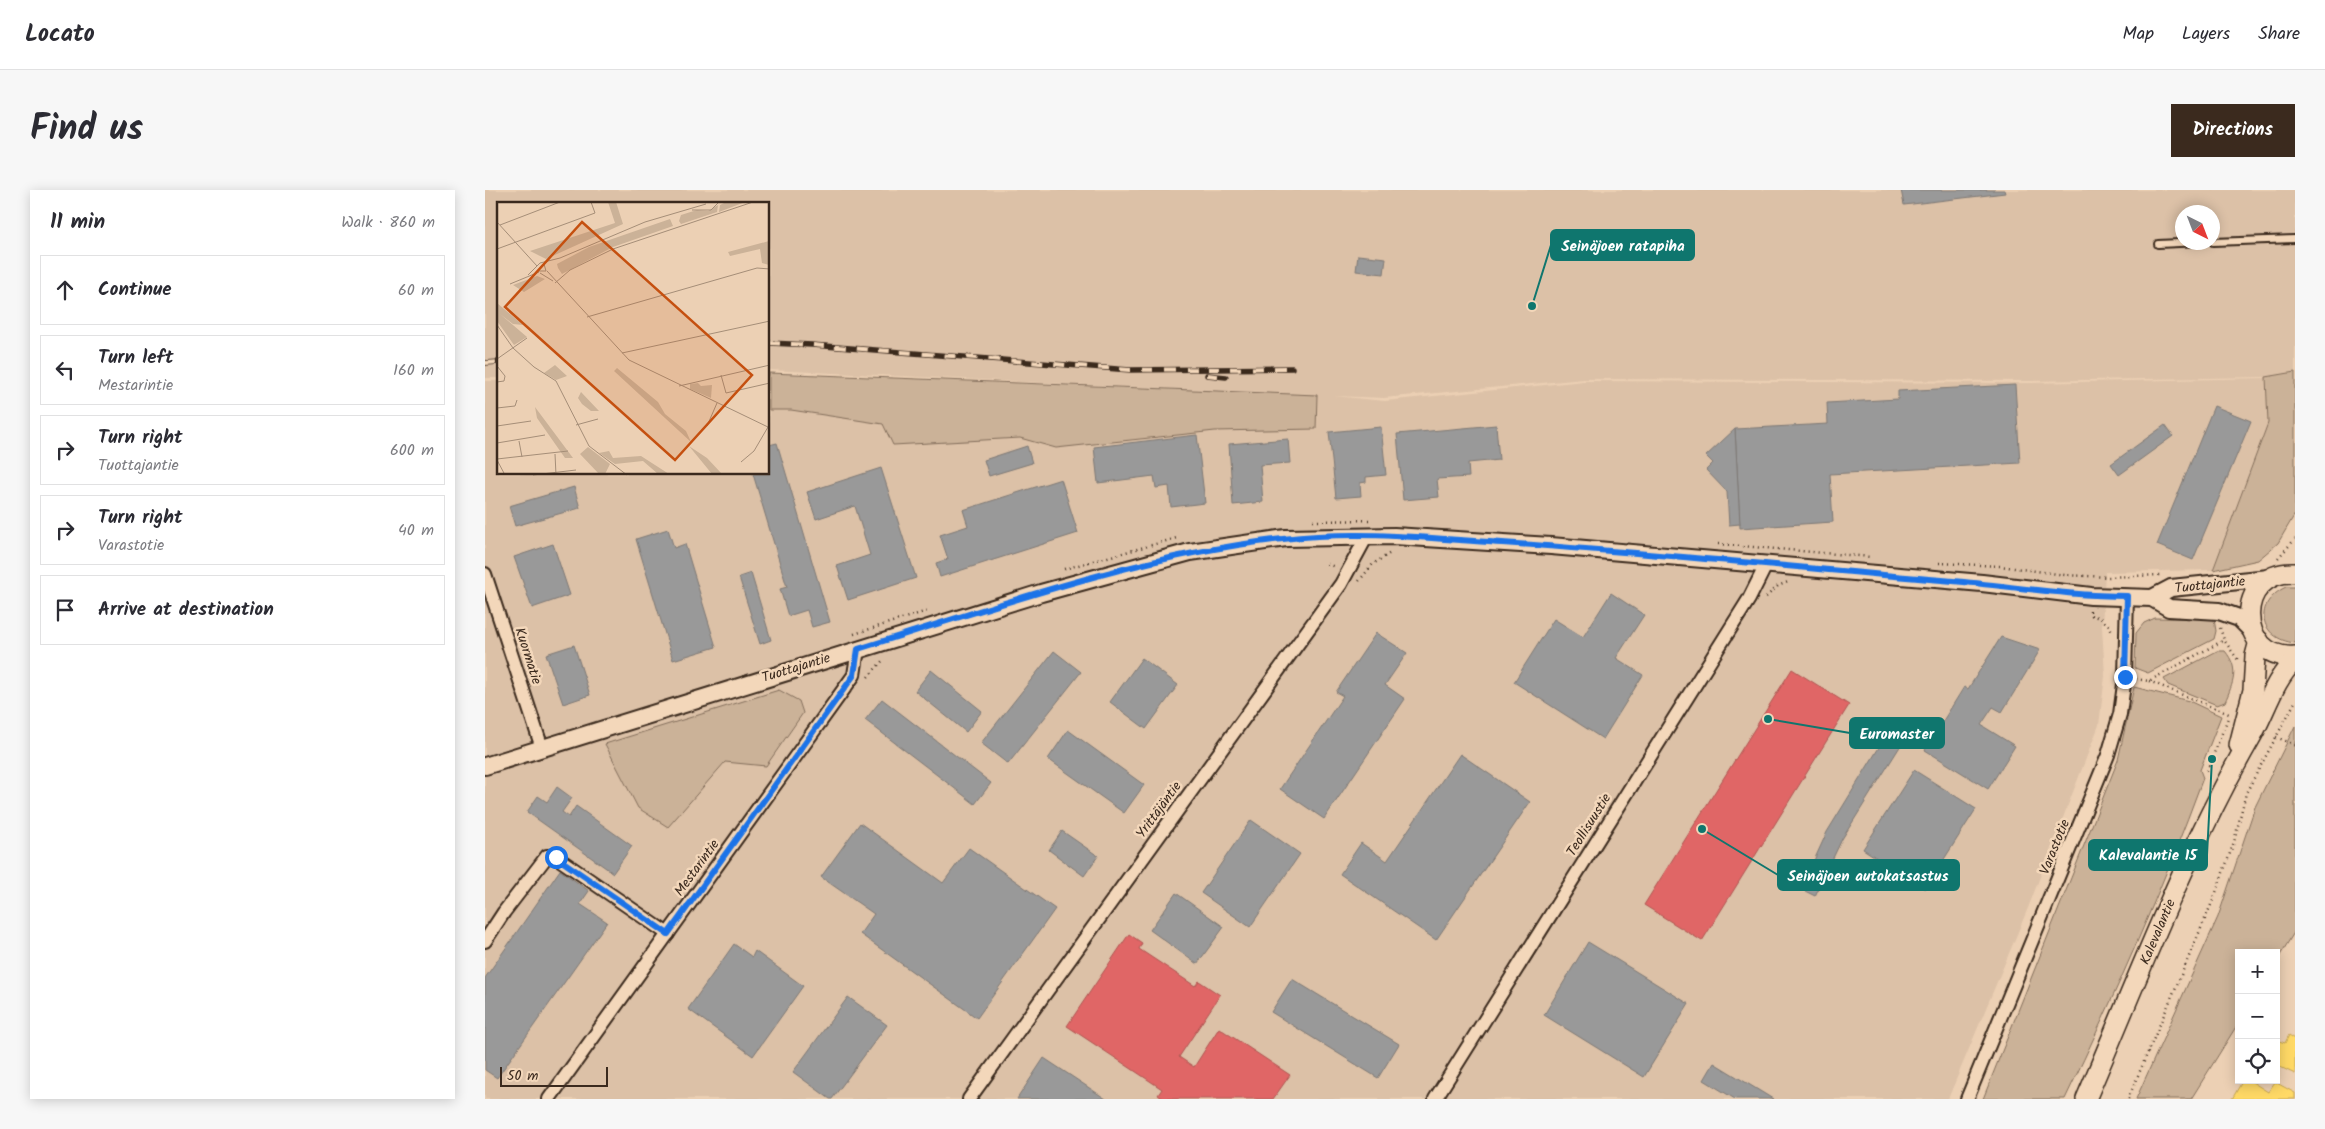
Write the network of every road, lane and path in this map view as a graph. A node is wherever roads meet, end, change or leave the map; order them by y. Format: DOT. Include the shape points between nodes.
graph roads {
  1 [pos="2295,239"];
  2 [pos="2220,242"];
  3 [pos="2175,243"];
  4 [pos="2158,244"];
  5 [pos="1377,520"];
  6 [pos="1303,521"];
  7 [pos="1367,536"];
  8 [pos="1184,537"];
  9 [pos="2295,539"];
  10 [pos="1711,543"];
  11 [pos="1877,557"];
  12 [pos="1934,562"];
  13 [pos="2286,562"];
  14 [pos="1766,565"];
  15 [pos="1063,570"];
  16 [pos="485,574"];
  17 [pos="2167,575"];
  18 [pos="2127,596"];
  19 [pos="2152,598"];
  20 [pos="927,611"];
  21 [pos="883,633"];
  22 [pos="2255,636"];
  23 [pos="855,641"];
  24 [pos="2295,656"];
  25 [pos="2295,660"];
  26 [pos="865,681"];
  27 [pos="2149,681"];
  28 [pos="2295,702"];
  29 [pos="2276,737"];
  30 [pos="2295,745"];
  31 [pos="542,748"];
  32 [pos="485,766"];
  33 [pos="2233,767"];
  34 [pos="2207,771"];
  35 [pos="668,934"];
  36 [pos="485,941"];
  37 [pos="549,1099"];
  38 [pos="969,1099"];
  39 [pos="1435,1099"];
  40 [pos="1967,1099"];
  41 [pos="2086,1099"];
  42 [pos="2128,1099"];
  1 -- 2 [label="lane"];
  3 -- 4 [label="lane"];
  5 -- 6 [label="path"];
  7 -- 14 [label="street, Tuottajantie" via="1551,546"];
  7 -- 21 [label="street, Tuottajantie" via="1285,538 1190,552"];
  7 -- 38 [label="street, Yrittäjäntie" via="1341,584"];
  8 -- 15 [label="path"];
  9 -- 13 [label="path"];
  10 -- 11 [label="path"];
  12 -- 17 [label="path" via="2108,577"];
  13 -- 19 [label="street, Tuottajantie" via="2171,588"];
  13 -- 22 [label="main road, Kalevalantie" via="2253,596 2249,608"];
  14 -- 18 [label="street, Tuottajantie" via="1982,583 2091,596"];
  14 -- 39 [label="street, Teollisuustie" via="1749,599"];
  16 -- 31 [label="street, Kuormatie"];
  18 -- 19 [label="street, Tuottajantie"];
  18 -- 40 [label="street, Varastotie" via="2125,677 2120,714 2108,755"];
  19 -- 22 [label="street, Tuottajantie" via="2169,608 2219,610 2239,618"];
  20 -- 21 [label="path"];
  21 -- 23 [label="street, Tuottajantie"];
  21 -- 23 [label="path"];
  21 -- 26 [label="path" via="889,655 878,663"];
  22 -- 24 [label="main road" via="2278,654"];
  22 -- 33 [label="main road, Kalevalantie" via="2253,690"];
  23 -- 31 [label="street, Tuottajantie"];
  23 -- 35 [label="street, Mestarintie" via="854,675"];
  25 -- 33 [label="main road, Kalevalantie" via="2287,667"];
  27 -- 34 [label="path" via="2229,714"];
  28 -- 29 [label="path"];
  29 -- 30 [label="path"];
  29 -- 42 [label="path" via="2246,793 2234,842 2214,898"];
  31 -- 32 [label="street, Tuottajantie"];
  33 -- 41 [label="main road, Kalevalantie"];
  35 -- 36 [label="street" via="556,857 547,856"];
  35 -- 37 [label="street, Mestarintie"];
}
